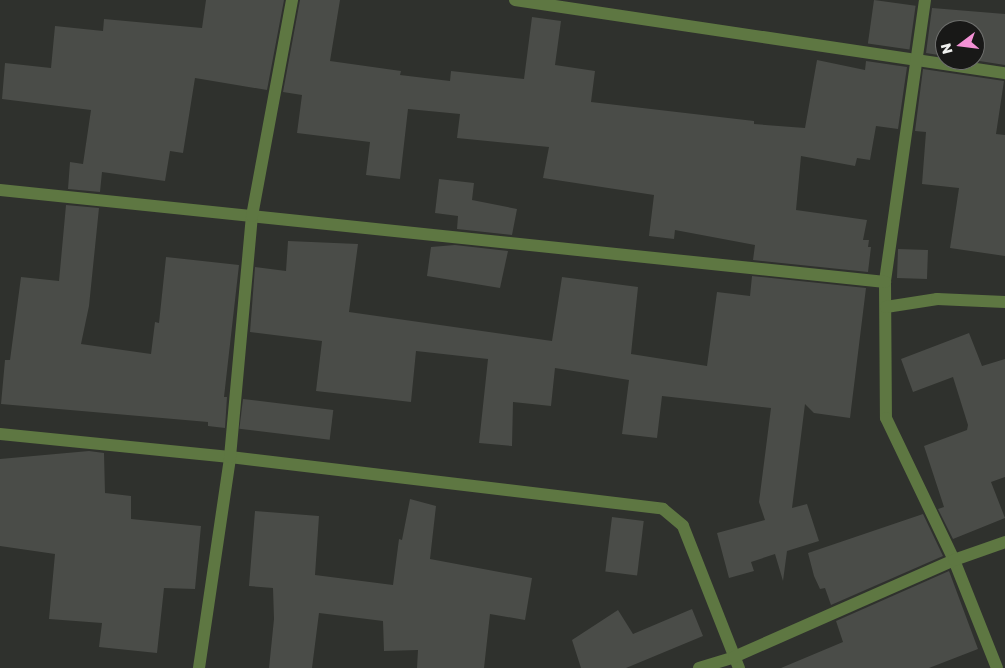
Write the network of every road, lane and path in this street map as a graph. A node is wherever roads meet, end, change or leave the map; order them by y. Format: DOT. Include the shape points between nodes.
graph roads {
  1 [pos="292,0"];
  2 [pos="516,0"];
  3 [pos="925,0"];
  4 [pos="919,58"];
  5 [pos="1005,73"];
  6 [pos="0,190"];
  7 [pos="252,216"];
  8 [pos="885,282"];
  9 [pos="1005,302"];
  10 [pos="886,306"];
  11 [pos="0,434"];
  12 [pos="230,457"];
  13 [pos="1005,542"];
  14 [pos="954,560"];
  15 [pos="736,662"];
  16 [pos="200,668"];
  17 [pos="699,668"];
  18 [pos="997,668"];
  1 -- 7 [label="street"];
  2 -- 4 [label="street"];
  3 -- 4 [label="street"];
  4 -- 5 [label="street"];
  4 -- 8 [label="street"];
  6 -- 7 [label="street"];
  7 -- 8 [label="street"];
  7 -- 12 [label="street"];
  8 -- 10 [label="street"];
  9 -- 10 [label="street" via="937,299"];
  10 -- 14 [label="street" via="886,418"];
  11 -- 12 [label="street"];
  12 -- 15 [label="street" via="663,508 683,526"];
  12 -- 16 [label="street"];
  13 -- 14 [label="street"];
  14 -- 15 [label="street"];
  14 -- 18 [label="street"];
  15 -- 17 [label="street"];
}
